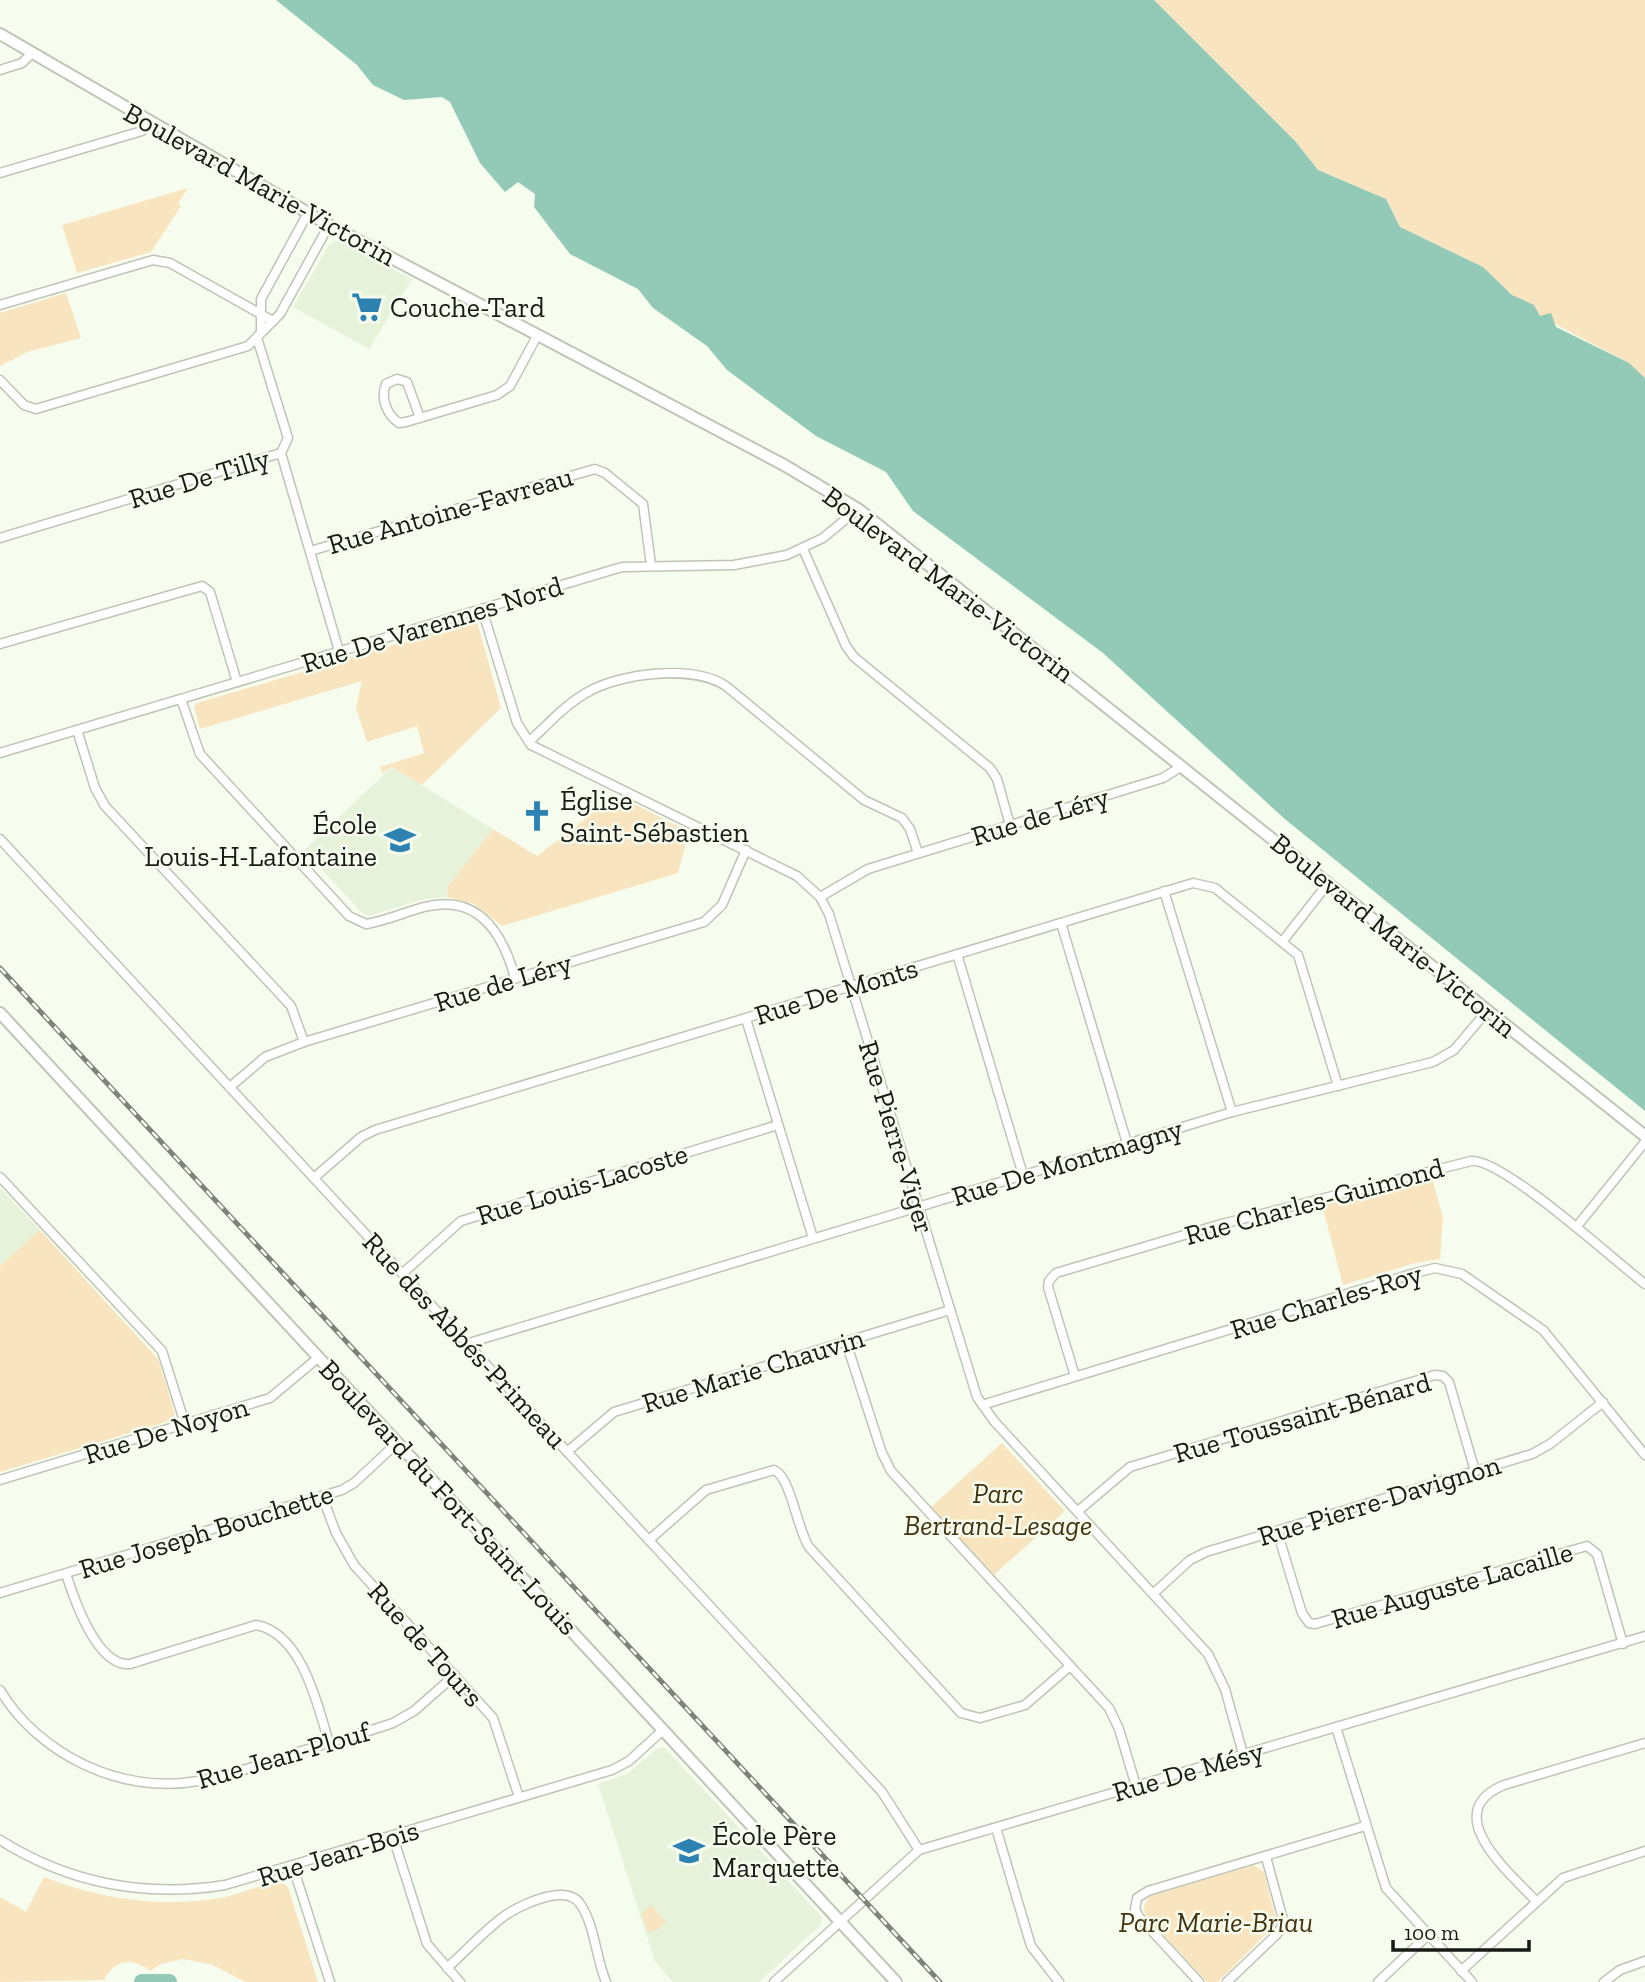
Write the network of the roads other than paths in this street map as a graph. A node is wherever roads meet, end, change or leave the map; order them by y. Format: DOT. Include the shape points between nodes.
graph roads {
  1 [pos="0,34"];
  2 [pos="32,53"];
  3 [pos="0,70"];
  4 [pos="150,122"];
  5 [pos="0,173"];
  6 [pos="309,213"];
  7 [pos="330,225"];
  8 [pos="0,305"];
  9 [pos="259,314"];
  10 [pos="272,321"];
  11 [pos="259,335"];
  12 [pos="537,336"];
  13 [pos="0,380"];
  14 [pos="420,418"];
  15 [pos="281,453"];
  16 [pos="858,509"];
  17 [pos="0,538"];
  18 [pos="803,549"];
  19 [pos="310,551"];
  20 [pos="651,565"];
  21 [pos="482,609"];
  22 [pos="0,644"];
  23 [pos="339,651"];
  24 [pos="237,682"];
  25 [pos="181,699"];
  26 [pos="77,730"];
  27 [pos="528,742"];
  28 [pos="0,753"];
  29 [pos="1182,766"];
  30 [pos="1010,825"];
  31 [pos="0,839"];
  32 [pos="746,850"];
  33 [pos="918,853"];
  34 [pos="1329,882"];
  35 [pos="1164,891"];
  36 [pos="820,897"];
  37 [pos="1061,923"];
  38 [pos="1282,942"];
  39 [pos="957,954"];
  40 [pos="515,978"];
  41 [pos="851,986"];
  42 [pos="1488,1010"];
  43 [pos="0,1013"];
  44 [pos="746,1019"];
  45 [pos="304,1042"];
  46 [pos="1338,1086"];
  47 [pos="230,1087"];
  48 [pos="1232,1112"];
  49 [pos="778,1125"];
  50 [pos="1645,1136"];
  51 [pos="1645,1142"];
  52 [pos="1127,1143"];
  53 [pos="1023,1175"];
  54 [pos="0,1177"];
  55 [pos="315,1177"];
  56 [pos="918,1207"];
  57 [pos="1578,1225"];
  58 [pos="813,1238"];
  59 [pos="403,1273"];
  60 [pos="1645,1284"];
  61 [pos="950,1310"];
  62 [pos="846,1342"];
  63 [pos="469,1343"];
  64 [pos="319,1357"];
  65 [pos="1075,1376"];
  66 [pos="1603,1402"];
  67 [pos="982,1405"];
  68 [pos="185,1424"];
  69 [pos="397,1443"];
  70 [pos="568,1451"];
  71 [pos="1645,1455"];
  72 [pos="1475,1471"];
  73 [pos="0,1480"];
  74 [pos="322,1496"];
  75 [pos="1078,1511"];
  76 [pos="1277,1531"];
  77 [pos="649,1540"];
  78 [pos="66,1574"];
  79 [pos="0,1593"];
  80 [pos="1154,1593"];
  81 [pos="1645,1636"];
  82 [pos="1623,1644"];
  83 [pos="1070,1666"];
  84 [pos="455,1675"];
  85 [pos="0,1690"];
  86 [pos="1336,1727"];
  87 [pos="663,1730"];
  88 [pos="329,1742"];
  89 [pos="1645,1743"];
  90 [pos="1243,1754"];
  91 [pos="1136,1786"];
  92 [pos="519,1797"];
  93 [pos="1365,1826"];
  94 [pos="996,1828"];
  95 [pos="393,1837"];
  96 [pos="0,1840"];
  97 [pos="919,1850"];
  98 [pos="1645,1851"];
  99 [pos="1266,1857"];
  100 [pos="293,1867"];
  101 [pos="1536,1901"];
  102 [pos="840,1920"];
  103 [pos="1427,1936"];
  104 [pos="1645,1961"];
  105 [pos="447,1968"];
  106 [pos="1461,1971"];
  107 [pos="330,1982"];
  108 [pos="460,1982"];
  109 [pos="606,1982"];
  110 [pos="774,1982"];
  111 [pos="896,1982"];
  112 [pos="1059,1982"];
  113 [pos="1199,1982"];
  114 [pos="1227,1982"];
  115 [pos="1378,1982"];
  116 [pos="1472,1982"];
  117 [pos="1604,1982"];
  1 -- 2 [label="street, Boulevard Marie-Victorin"];
  2 -- 3 [label="street" via="22,63"];
  2 -- 4 [label="street, Boulevard Marie-Victorin"];
  4 -- 5 [label="street" via="142,131"];
  4 -- 6 [label="street, Boulevard Marie-Victorin"];
  6 -- 7 [label="street, Boulevard Marie-Victorin"];
  6 -- 9 [label="street" via="261,299"];
  7 -- 10 [label="street"];
  7 -- 12 [label="street, Boulevard Marie-Victorin"];
  8 -- 9 [label="street" via="153,260 170,263"];
  9 -- 10 [label="street"];
  9 -- 11 [label="street, Rue De Tilly"];
  10 -- 11 [label="street"];
  11 -- 13 [label="street" via="248,346 42,408 24,405"];
  11 -- 15 [label="street, Rue De Tilly" via="288,438"];
  12 -- 14 [label="street" via="505,392"];
  12 -- 16 [label="street, Boulevard Marie-Victorin" via="784,465"];
  14 -- 14 [label="street" via="399,422 390,416 383,394 386,384 397,379 407,382"];
  15 -- 17 [label="street, Rue De Tilly"];
  15 -- 19 [label="street"];
  16 -- 18 [label="street, Rue De Varennes Nord"];
  16 -- 29 [label="street, Boulevard Marie-Victorin"];
  18 -- 20 [label="street, Rue De Varennes Nord" via="745,564"];
  18 -- 30 [label="street" via="849,651 990,768"];
  19 -- 20 [label="street, Rue Antoine-Favreau" via="595,469 643,504"];
  19 -- 23 [label="street"];
  20 -- 21 [label="street, Rue De Varennes Nord" via="622,567"];
  21 -- 23 [label="street, Rue De Varennes Nord"];
  21 -- 27 [label="street" via="517,723"];
  22 -- 24 [label="street" via="202,586 210,592"];
  23 -- 24 [label="street, Rue De Varennes Nord"];
  24 -- 25 [label="street, Rue De Varennes Nord"];
  25 -- 26 [label="street, Rue De Varennes Nord"];
  25 -- 40 [label="street" via="200,754 349,916 366,924 436,905 466,909 497,931"];
  26 -- 28 [label="street, Rue De Varennes Nord"];
  26 -- 45 [label="street" via="105,806 291,1006"];
  27 -- 32 [label="street, Rue Pierre-Viger"];
  27 -- 33 [label="street" via="593,688 640,676 706,677 726,687 864,800 902,818"];
  29 -- 30 [label="street, Rue de Léry" via="1163,778"];
  29 -- 34 [label="street, Boulevard Marie-Victorin"];
  30 -- 33 [label="street, Rue de Léry"];
  31 -- 47 [label="street, Rue des Abbés-Primeau"];
  32 -- 36 [label="street, Rue Pierre-Viger" via="797,876"];
  32 -- 40 [label="street, Rue de Léry" via="722,905 709,919"];
  33 -- 36 [label="street, Rue de Léry" via="861,871"];
  34 -- 38 [label="street"];
  34 -- 42 [label="street, Boulevard Marie-Victorin"];
  35 -- 37 [label="street, Rue De Monts"];
  35 -- 38 [label="street, Rue De Monts" via="1193,883 1210,885"];
  35 -- 48 [label="street"];
  36 -- 41 [label="street, Rue Pierre-Viger"];
  37 -- 39 [label="street, Rue De Monts"];
  37 -- 52 [label="street"];
  38 -- 46 [label="street, Rue De Monts" via="1301,960"];
  39 -- 41 [label="street, Rue De Monts"];
  39 -- 53 [label="street"];
  40 -- 45 [label="street, Rue de Léry"];
  41 -- 44 [label="street, Rue De Monts"];
  41 -- 56 [label="street, Rue Pierre-Viger"];
  42 -- 46 [label="street, Rue De Montmagny" via="1441,1059"];
  42 -- 50 [label="street, Boulevard Marie-Victorin"];
  43 -- 64 [label="street, Boulevard du Fort-Saint-Louis"];
  44 -- 49 [label="street"];
  44 -- 55 [label="street, Rue De Monts" via="375,1130"];
  45 -- 47 [label="street, Rue de Léry" via="265,1057"];
  46 -- 48 [label="street, Rue De Montmagny"];
  47 -- 55 [label="street, Rue des Abbés-Primeau"];
  48 -- 52 [label="street, Rue De Montmagny"];
  49 -- 58 [label="street"];
  49 -- 59 [label="street, Rue Louis-Lacoste" via="461,1221"];
  51 -- 57 [label="street"];
  52 -- 53 [label="street, Rue De Montmagny"];
  53 -- 56 [label="street, Rue De Montmagny"];
  54 -- 68 [label="street" via="162,1351"];
  55 -- 59 [label="street, Rue des Abbés-Primeau"];
  56 -- 58 [label="street, Rue De Montmagny"];
  56 -- 61 [label="street, Rue Pierre-Viger"];
  57 -- 60 [label="street, Rue Charles-Guimond"];
  57 -- 65 [label="street, Rue Charles-Guimond" via="1489,1164 1476,1160 1230,1222 1056,1273 1049,1281 1049,1293"];
  58 -- 63 [label="street, Rue De Montmagny"];
  59 -- 63 [label="street, Rue des Abbés-Primeau"];
  61 -- 62 [label="street, Rue Marie Chauvin"];
  61 -- 67 [label="street, Rue Pierre-Viger"];
  62 -- 70 [label="street, Rue Marie Chauvin" via="614,1412"];
  62 -- 83 [label="street" via="891,1471"];
  63 -- 70 [label="street, Rue des Abbés-Primeau"];
  64 -- 68 [label="street, Rue De Noyon" via="270,1398"];
  64 -- 69 [label="street, Boulevard du Fort-Saint-Louis"];
  65 -- 66 [label="street, Rue Charles-Roy" via="1415,1273 1444,1269 1471,1279 1543,1330"];
  65 -- 67 [label="street, Rue Charles-Roy"];
  66 -- 71 [label="street, Rue Charles-Roy"];
  66 -- 72 [label="street, Rue Pierre-Davignon" via="1540,1450"];
  67 -- 75 [label="street, Rue Pierre-Viger"];
  68 -- 73 [label="street, Rue De Noyon"];
  69 -- 74 [label="street, Rue Joseph Bouchette" via="354,1483"];
  69 -- 87 [label="street, Boulevard du Fort-Saint-Louis"];
  70 -- 77 [label="street, Rue des Abbés-Primeau"];
  72 -- 75 [label="street, Rue Toussaint-Bénard" via="1449,1382 1435,1375 1130,1467"];
  72 -- 76 [label="street, Rue Pierre-Davignon"];
  74 -- 78 [label="street, Rue Joseph Bouchette"];
  74 -- 84 [label="street, Rue de Tours" via="335,1533 354,1565"];
  75 -- 80 [label="street, Rue Pierre-Viger"];
  76 -- 80 [label="street, Rue Pierre-Davignon" via="1198,1556"];
  76 -- 82 [label="street, Rue Auguste Lacaille" via="1302,1613 1315,1624 1587,1546 1597,1554"];
  77 -- 83 [label="street" via="706,1490 774,1470 784,1478 809,1548 961,1713 980,1718 1025,1705"];
  77 -- 97 [label="street, Rue des Abbés-Primeau" via="882,1792"];
  78 -- 79 [label="street, Rue Joseph Bouchette"];
  78 -- 88 [label="street" via="78,1611 117,1663 130,1664 256,1625 268,1628 309,1677"];
  80 -- 90 [label="street, Rue Pierre-Viger" via="1198,1640 1214,1665"];
  81 -- 82 [label="street, Rue De Mésy"];
  82 -- 86 [label="street, Rue De Mésy"];
  83 -- 91 [label="street" via="1115,1718"];
  84 -- 88 [label="street, Rue Jean-Plouf" via="400,1720"];
  84 -- 92 [label="street, Rue de Tours" via="493,1718"];
  85 -- 88 [label="street, Rue Jean-Plouf" via="27,1724 61,1752 87,1766 137,1781 196,1782"];
  86 -- 90 [label="street, Rue De Mésy"];
  86 -- 93 [label="street"];
  87 -- 92 [label="street, Rue Jean-Bois" via="622,1767"];
  87 -- 102 [label="street, Boulevard du Fort-Saint-Louis"];
  89 -- 101 [label="street" via="1503,1785 1482,1804 1477,1823 1482,1841"];
  90 -- 91 [label="street, Rue De Mésy"];
  91 -- 94 [label="street, Rue De Mésy"];
  92 -- 95 [label="street, Rue Jean-Bois"];
  93 -- 99 [label="street"];
  93 -- 103 [label="street" via="1386,1888"];
  94 -- 97 [label="street, Rue De Mésy"];
  94 -- 112 [label="street" via="1031,1946"];
  95 -- 100 [label="street, Rue Jean-Bois"];
  95 -- 105 [label="street" via="427,1944"];
  96 -- 100 [label="street, Rue Jean-Bois" via="62,1872 143,1890 205,1889"];
  97 -- 102 [label="street, Rue De Mésy"];
  98 -- 101 [label="street" via="1570,1874"];
  99 -- 113 [label="street" via="1147,1891 1138,1898 1135,1909 1139,1917"];
  99 -- 114 [label="street" via="1284,1923"];
  100 -- 107 [label="street"];
  101 -- 106 [label="street"];
  102 -- 110 [label="street, Rue De Mésy"];
  102 -- 111 [label="street, Boulevard du Fort-Saint-Louis"];
  103 -- 106 [label="street"];
  103 -- 115 [label="street"];
  104 -- 117 [label="street"];
  105 -- 108 [label="street"];
  105 -- 109 [label="street" via="502,1917 561,1894 581,1903"];
  106 -- 116 [label="street"];
}
